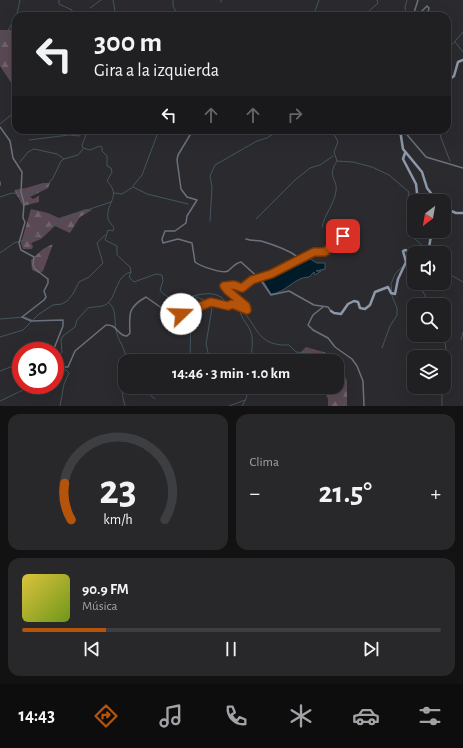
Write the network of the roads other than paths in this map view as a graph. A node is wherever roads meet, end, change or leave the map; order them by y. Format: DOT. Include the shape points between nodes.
graph roads {
  1 [pos="418,0"];
  2 [pos="414,12"];
  3 [pos="421,12"];
  4 [pos="428,12"];
  5 [pos="463,60"];
  6 [pos="451,78"];
  7 [pos="0,127"];
  8 [pos="191,134"];
  9 [pos="402,134"];
  10 [pos="406,134"];
  11 [pos="405,153"];
  12 [pos="463,168"];
  13 [pos="0,182"];
  14 [pos="0,185"];
  15 [pos="417,194"];
  16 [pos="432,194"];
  17 [pos="451,211"];
  18 [pos="463,213"];
  19 [pos="349,232"];
  20 [pos="246,239"];
  21 [pos="407,251"];
  22 [pos="407,259"];
  23 [pos="407,259"];
  24 [pos="300,260"];
  25 [pos="259,278"];
  26 [pos="324,307"];
  27 [pos="331,311"];
  28 [pos="57,342"];
  29 [pos="64,367"];
  30 [pos="364,406"];
  1 -- 2 [label="street"];
  3 -- 4 [label="street" via="427,6"];
  5 -- 6 [label="street" via="458,62"];
  7 -- 28 [label="street" via="10,141 13,158 22,172 21,192 25,222 19,243 21,250 34,256 35,269 48,279 44,300 22,317 31,321 63,320"];
  8 -- 25 [label="street" via="177,157 181,189 187,197 197,200 185,225 173,232 165,231 163,242 178,239 192,243 193,259 198,264 224,272 241,262"];
  9 -- 11 [label="street"];
  10 -- 12 [label="street" via="426,157"];
  11 -- 15 [label="street" via="403,159 416,184"];
  11 -- 16 [label="street" via="422,172"];
  13 -- 14 [label="street"];
  17 -- 18 [label="street"];
  19 -- 24 [label="street" via="325,252 316,251"];
  20 -- 24 [label="street" via="283,248"];
  21 -- 22 [label="street" via="403,252"];
  23 -- 27 [label="street" via="398,279 395,294 391,293 388,287 375,292 365,309 360,308 358,302 354,301 348,304 341,314"];
  24 -- 25 [label="street"];
  25 -- 26 [label="street" via="271,295 289,291 314,305"];
  25 -- 29 [label="street" via="242,288 234,285 224,286 246,306 247,310 232,304 228,306 211,302 184,310 181,314 163,309 146,297 136,302 132,308 130,333 127,336 122,335 112,325 106,325 75,351 68,367"];
  26 -- 27 [label="street"];
  26 -- 30 [label="street" via="312,315 308,325 328,338 357,366 363,381"];
}
